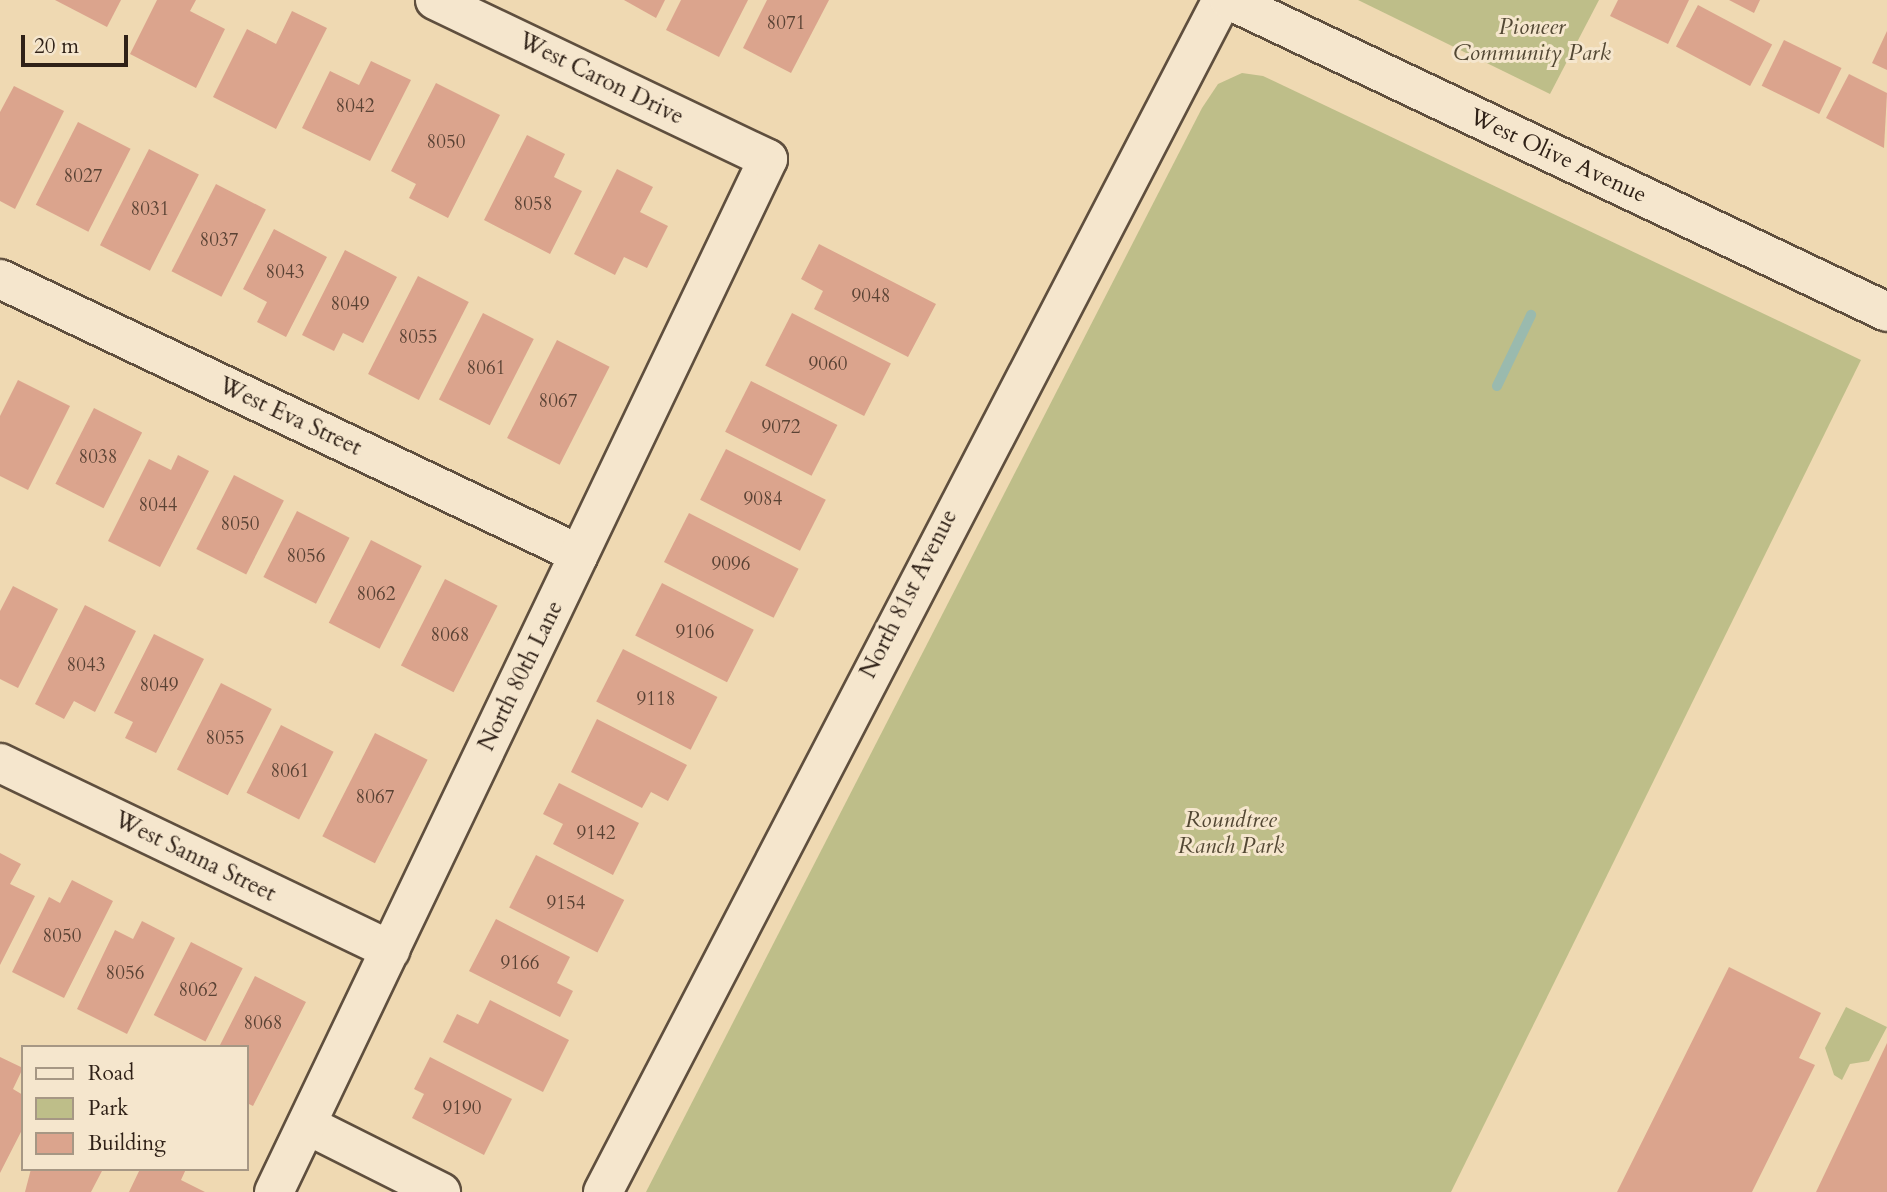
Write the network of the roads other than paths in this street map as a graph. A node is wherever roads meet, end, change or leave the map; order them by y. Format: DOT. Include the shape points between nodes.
graph roads {
  1 [pos="435,0"];
  2 [pos="1222,0"];
  3 [pos="1229,0"];
  4 [pos="768,159"];
  5 [pos="0,279"];
  6 [pos="1887,312"];
  7 [pos="579,554"];
  8 [pos="0,763"];
  9 [pos="390,950"];
  10 [pos="307,1125"];
  11 [pos="274,1192"];
  12 [pos="441,1192"];
  13 [pos="603,1192"];
  1 -- 4 [label="street, West Caron Drive"];
  2 -- 13 [label="street, North 81st Avenue"];
  3 -- 6 [label="street, West Olive Avenue"];
  4 -- 7 [label="street, North 80th Lane"];
  5 -- 7 [label="street, West Eva Street"];
  7 -- 9 [label="street, North 80th Lane"];
  8 -- 9 [label="street, West Sanna Street"];
  9 -- 10 [label="street, North 80th Lane"];
  10 -- 11 [label="street, North 80th Lane"];
  10 -- 12 [label="street"];
}
